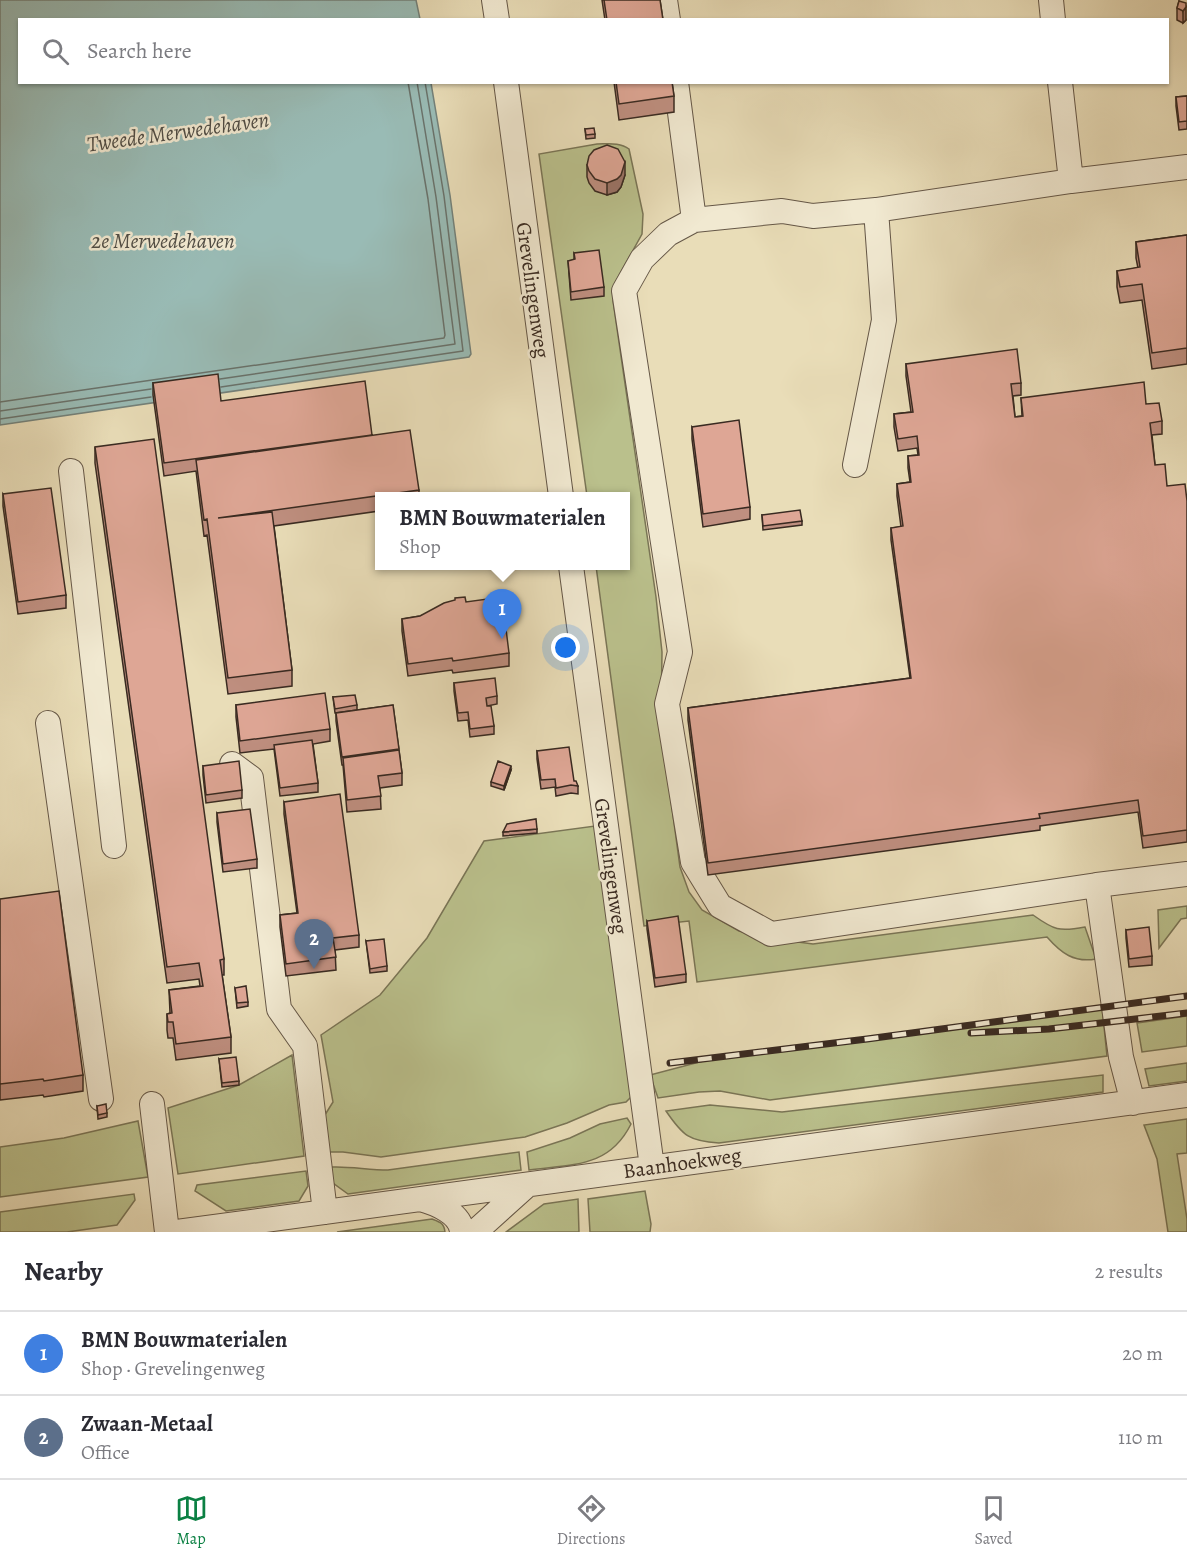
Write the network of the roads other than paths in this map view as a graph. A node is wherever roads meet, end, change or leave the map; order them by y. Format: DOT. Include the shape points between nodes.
graph roads {
  1 [pos="494,0"];
  2 [pos="665,0"];
  3 [pos="1051,0"];
  4 [pos="497,18"];
  5 [pos="668,18"];
  6 [pos="1053,18"];
  7 [pos="506,84"];
  8 [pos="676,84"];
  9 [pos="1060,84"];
  10 [pos="1187,167"];
  11 [pos="1071,181"];
  12 [pos="876,210"];
  13 [pos="694,220"];
  14 [pos="855,465"];
  15 [pos="71,471"];
  16 [pos="560,492"];
  17 [pos="572,570"];
  18 [pos="48,723"];
  19 [pos="232,764"];
  20 [pos="114,846"];
  21 [pos="1187,874"];
  22 [pos="1097,885"];
  23 [pos="1187,1095"];
  24 [pos="101,1099"];
  25 [pos="1133,1103"];
  26 [pos="152,1104"];
  27 [pos="652,1167"];
  28 [pos="527,1185"];
  29 [pos="420,1199"];
  30 [pos="325,1212"];
  31 [pos="167,1232"];
  32 [pos="177,1232"];
  33 [pos="462,1232"];
  34 [pos="475,1232"];
  1 -- 4 [label="street"];
  2 -- 5 [label="street"];
  3 -- 6 [label="street"];
  7 -- 16 [label="street, Grevelingenweg"];
  8 -- 13 [label="street"];
  9 -- 11 [label="street"];
  10 -- 11 [label="street"];
  11 -- 12 [label="street"];
  12 -- 13 [label="street" via="813,216 782,211"];
  12 -- 14 [label="street" via="884,320"];
  13 -- 22 [label="street" via="668,234 642,259 624,291 680,652 667,704 693,862 720,906 771,934"];
  15 -- 20 [label="street"];
  17 -- 27 [label="street, Grevelingenweg"];
  18 -- 24 [label="street"];
  19 -- 30 [label="street" via="251,778 279,1009 305,1046"];
  21 -- 22 [label="street"];
  22 -- 25 [label="street" via="1121,1056"];
  23 -- 25 [label="street, Baanhoekweg"];
  25 -- 27 [label="street, Baanhoekweg"];
  26 -- 31 [label="street"];
  27 -- 28 [label="street, Baanhoekweg"];
  28 -- 29 [label="street, Baanhoekweg"];
  28 -- 34 [label="street"];
  29 -- 30 [label="street, Baanhoekweg"];
  29 -- 33 [label="street" via="443,1206"];
  30 -- 32 [label="street, Baanhoekweg"];
}
